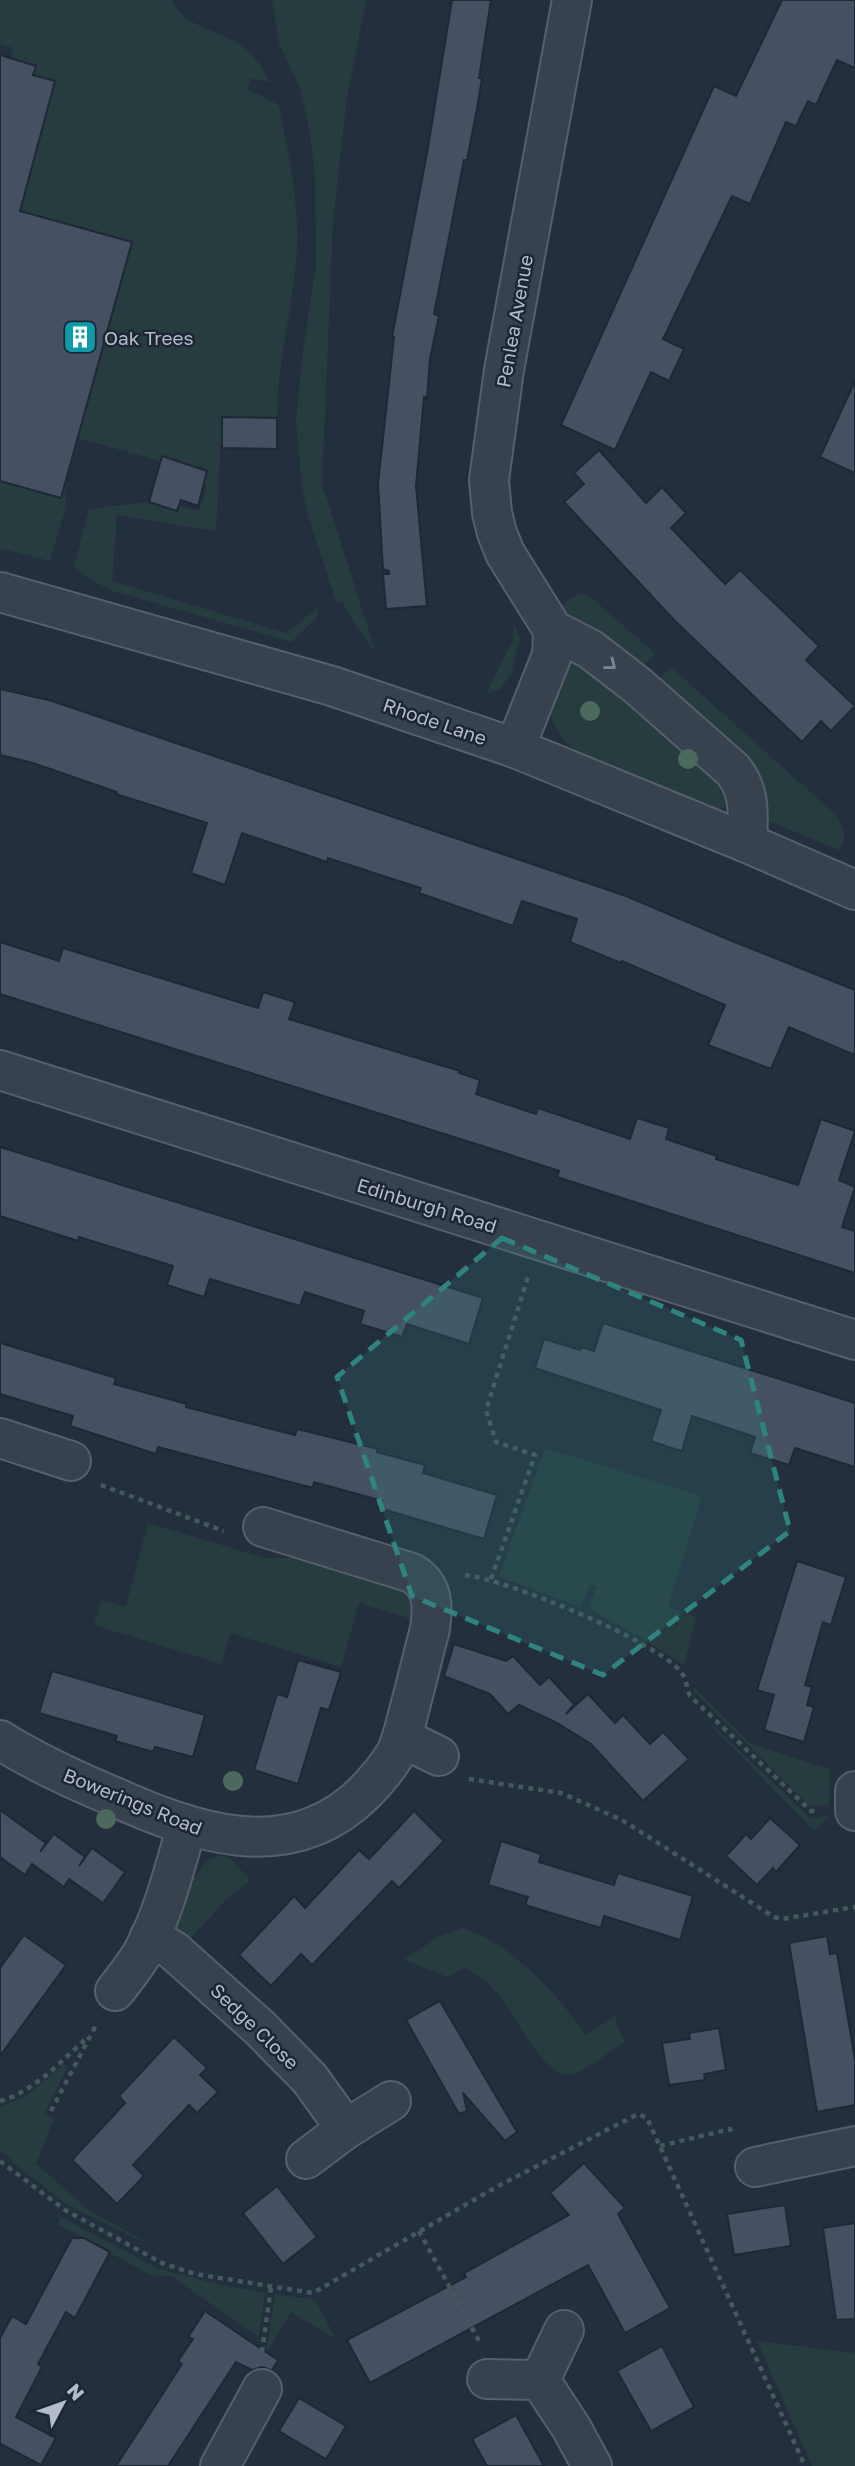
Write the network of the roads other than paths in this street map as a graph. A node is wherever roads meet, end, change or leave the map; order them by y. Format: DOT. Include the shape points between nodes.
graph roads {
  1 [pos="572,0"];
  2 [pos="0,592"];
  3 [pos="553,630"];
  4 [pos="515,748"];
  5 [pos="747,843"];
  6 [pos="855,890"];
  7 [pos="0,1070"];
  8 [pos="855,1340"];
  9 [pos="0,1438"];
  10 [pos="83,1471"];
  11 [pos="263,1527"];
  12 [pos="402,1738"];
  13 [pos="0,1740"];
  14 [pos="439,1756"];
  15 [pos="855,1791"];
  16 [pos="855,1810"];
  17 [pos="187,1825"];
  18 [pos="150,1936"];
  19 [pos="116,1991"];
  20 [pos="391,2101"];
  21 [pos="346,2129"];
  22 [pos="855,2146"];
  23 [pos="306,2158"];
  24 [pos="755,2167"];
  25 [pos="564,2330"];
  26 [pos="494,2379"];
  27 [pos="540,2380"];
  28 [pos="262,2389"];
  29 [pos="230,2463"];
  30 [pos="592,2466"];
  1 -- 3 [label="street, Penlea Avenue" via="504,370 489,480 492,513 505,553"];
  2 -- 4 [label="street, Rhode Lane" via="332,686"];
  3 -- 4 [label="street" via="552,655"];
  3 -- 5 [label="street, one-way" via="590,649 638,686 733,770 747,796"];
  4 -- 5 [label="street, Rhode Lane"];
  5 -- 6 [label="street, Rhode Lane"];
  7 -- 8 [label="street, Edinburgh Road"];
  9 -- 10 [label="street"];
  11 -- 12 [label="street, Bowerings Road" via="412,1573 430,1593 430,1629"];
  12 -- 14 [label="street"];
  12 -- 17 [label="street, Bowerings Road" via="381,1775 344,1812 324,1823 288,1834 248,1838"];
  13 -- 17 [label="street, Bowerings Road" via="69,1777"];
  15 -- 16 [label="street"];
  17 -- 18 [label="street"];
  18 -- 19 [label="street"];
  18 -- 21 [label="street, Sedge Close" via="174,1951 260,2028 310,2079"];
  20 -- 21 [label="street"];
  21 -- 23 [label="street"];
  22 -- 24 [label="street"];
  25 -- 27 [label="street"];
  26 -- 27 [label="street"];
  27 -- 30 [label="street"];
  28 -- 29 [label="street"];
}
